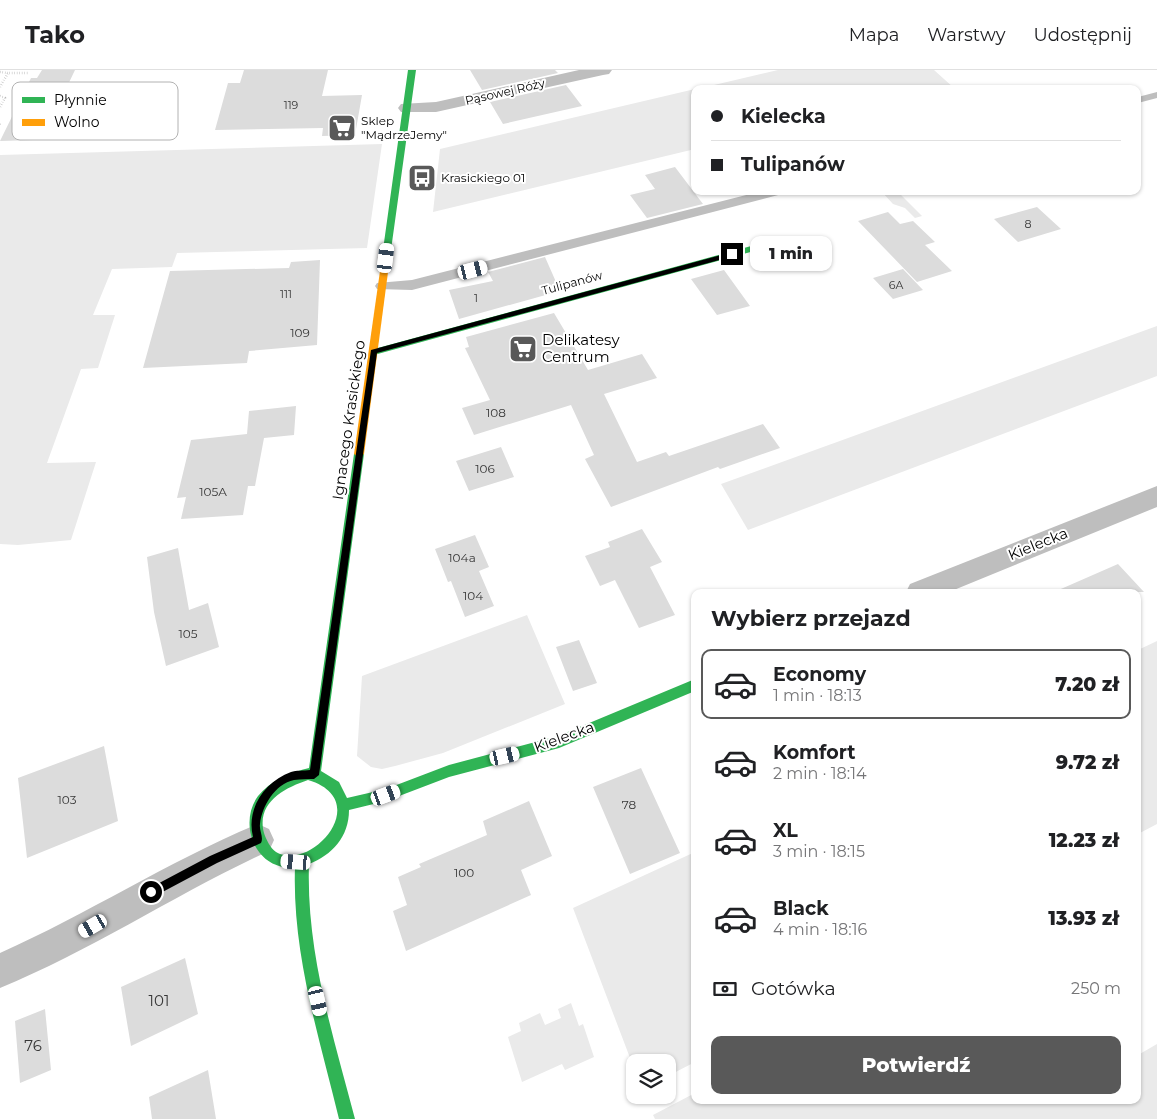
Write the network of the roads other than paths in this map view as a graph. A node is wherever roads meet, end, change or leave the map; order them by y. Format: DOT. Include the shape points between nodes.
graph roads {
  1 [pos="412,70"];
  2 [pos="603,70"];
  3 [pos="1157,94"];
  4 [pos="1141,99"];
  5 [pos="407,108"];
  6 [pos="762,195"];
  7 [pos="777,242"];
  8 [pos="382,286"];
  9 [pos="374,352"];
  10 [pos="1157,496"];
  11 [pos="927,589"];
  12 [pos="691,687"];
  13 [pos="314,775"];
  14 [pos="344,805"];
  15 [pos="258,840"];
  16 [pos="302,861"];
  17 [pos="0,971"];
  18 [pos="347,1119"];
  1 -- 5 [label="street, Ignacego Krasickiego"];
  2 -- 5 [label="street, Pąsowej Róży" via="436,108"];
  3 -- 4 [label="lane"];
  5 -- 8 [label="street, Ignacego Krasickiego"];
  6 -- 8 [label="lane" via="412,285"];
  7 -- 9 [label="street, Tulipanów"];
  8 -- 9 [label="street, Ignacego Krasickiego"];
  9 -- 13 [label="street, Ignacego Krasickiego"];
  10 -- 11 [label="street, Kielecka"];
  12 -- 14 [label="street, Kielecka" via="559,742 449,771 386,795"];
  13 -- 14 [label="street" via="332,783"];
  13 -- 15 [label="street" via="292,776 265,796 257,811 255,827"];
  14 -- 16 [label="street" via="344,819 338,834 327,848"];
  15 -- 16 [label="street" via="267,854 280,861"];
  15 -- 17 [label="street" via="214,859 78,934"];
  16 -- 18 [label="street" via="301,897 307,948"];
}
